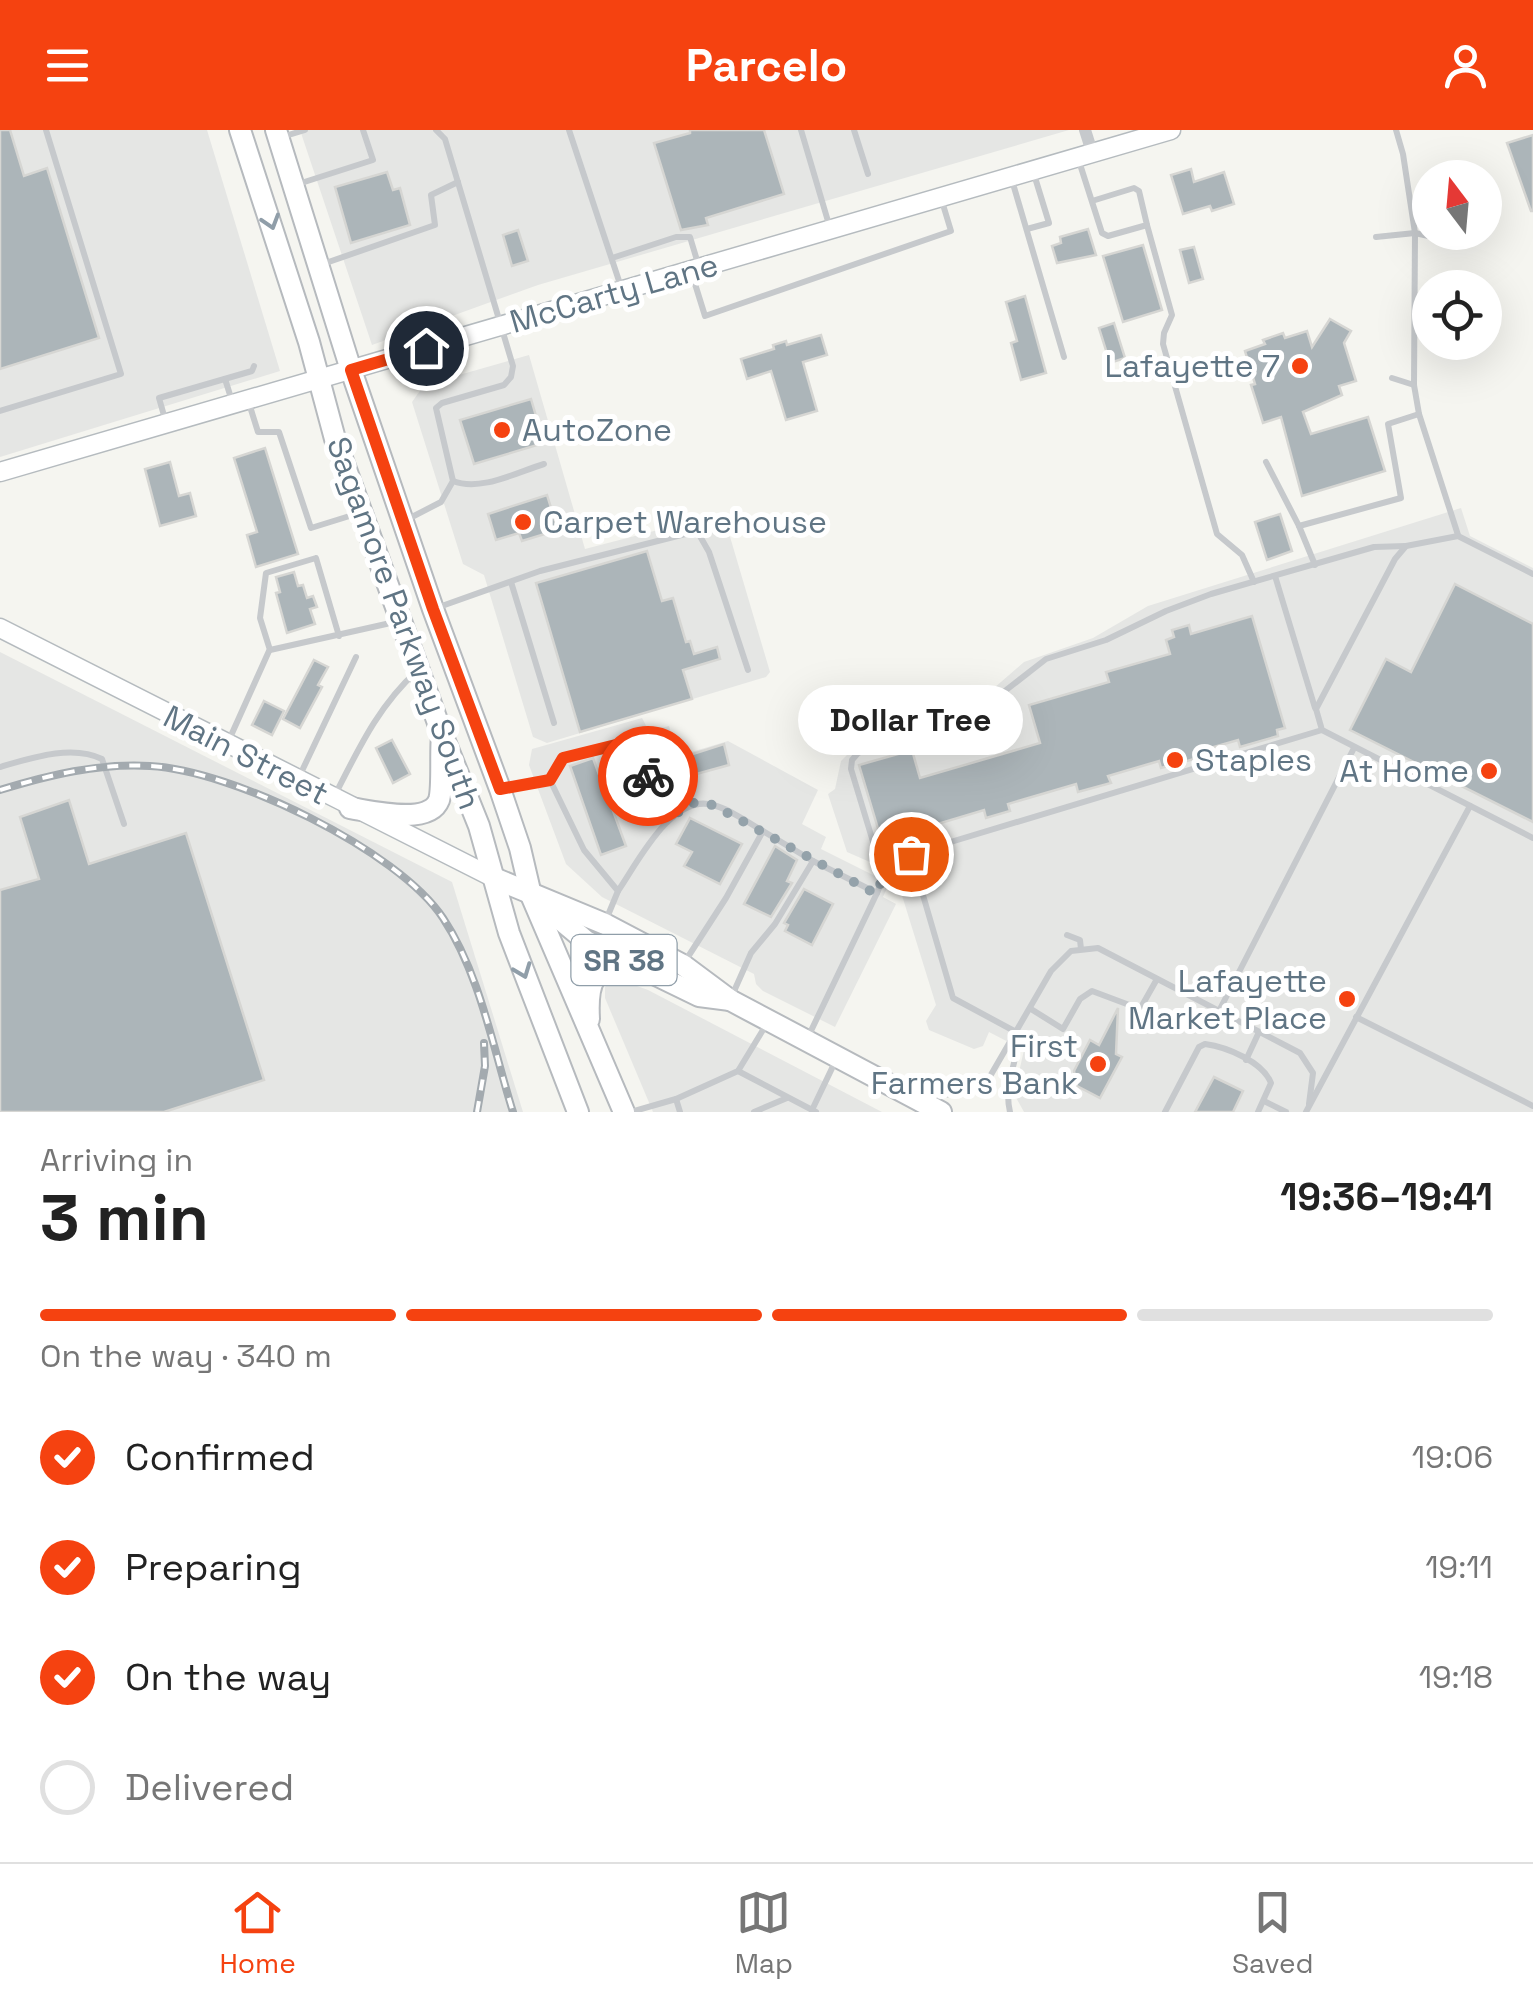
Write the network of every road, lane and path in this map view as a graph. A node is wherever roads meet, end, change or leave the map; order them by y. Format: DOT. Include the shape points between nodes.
graph roads {
  1 [pos="46,130"];
  2 [pos="240,130"];
  3 [pos="305,130"];
  4 [pos="362,130"];
  5 [pos="436,130"];
  6 [pos="569,130"];
  7 [pos="801,130"];
  8 [pos="854,130"];
  9 [pos="1084,130"];
  10 [pos="1171,130"];
  11 [pos="1396,130"];
  12 [pos="277,134"];
  13 [pos="1085,155"];
  14 [pos="1033,170"];
  15 [pos="868,174"];
  16 [pos="1011,176"];
  17 [pos="458,182"];
  18 [pos="294,186"];
  19 [pos="940,197"];
  20 [pos="1092,201"];
  21 [pos="1412,211"];
  22 [pos="1148,225"];
  23 [pos="830,230"];
  24 [pos="1027,230"];
  25 [pos="1412,233"];
  26 [pos="1376,237"];
  27 [pos="1415,250"];
  28 [pos="611,258"];
  29 [pos="318,266"];
  30 [pos="695,269"];
  31 [pos="622,291"];
  32 [pos="502,326"];
  33 [pos="1064,358"];
  34 [pos="254,366"];
  35 [pos="351,370"];
  36 [pos="224,378"];
  37 [pos="1392,378"];
  38 [pos="319,380"];
  39 [pos="1414,385"];
  40 [pos="241,402"];
  41 [pos="0,411"];
  42 [pos="1419,414"];
  43 [pos="167,424"];
  44 [pos="1266,462"];
  45 [pos="544,464"];
  46 [pos="0,472"];
  47 [pos="453,481"];
  48 [pos="362,512"];
  49 [pos="402,521"];
  50 [pos="1299,526"];
  51 [pos="1458,536"];
  52 [pos="1406,546"];
  53 [pos="1315,565"];
  54 [pos="1533,574"];
  55 [pos="1275,576"];
  56 [pos="511,582"];
  57 [pos="1254,582"];
  58 [pos="433,609"];
  59 [pos="401,620"];
  60 [pos="0,628"];
  61 [pos="339,636"];
  62 [pos="270,650"];
  63 [pos="356,657"];
  64 [pos="419,670"];
  65 [pos="748,670"];
  66 [pos="1316,709"];
  67 [pos="554,723"];
  68 [pos="1322,730"];
  69 [pos="442,734"];
  70 [pos="227,746"];
  71 [pos="1354,748"];
  72 [pos="0,767"];
  73 [pos="297,780"];
  74 [pos="550,780"];
  75 [pos="500,789"];
  76 [pos="341,803"];
  77 [pos="1470,806"];
  78 [pos="672,816"];
  79 [pos="124,824"];
  80 [pos="763,830"];
  81 [pos="1533,838"];
  82 [pos="911,854"];
  83 [pos="891,859"];
  84 [pos="812,862"];
  85 [pos="494,878"];
  86 [pos="618,891"];
  87 [pos="876,894"];
  88 [pos="531,895"];
  89 [pos="605,924"];
  90 [pos="1067,935"];
  91 [pos="1081,950"];
  92 [pos="683,965"];
  93 [pos="637,966"];
  94 [pos="1157,978"];
  95 [pos="730,1000"];
  96 [pos="1031,1008"];
  97 [pos="1219,1010"];
  98 [pos="1356,1017"];
  99 [pos="768,1020"];
  100 [pos="1259,1032"];
  101 [pos="1018,1034"];
  102 [pos="591,1036"];
  103 [pos="806,1040"];
  104 [pos="838,1057"];
  105 [pos="1246,1060"];
  106 [pos="738,1072"];
  107 [pos="786,1098"];
  108 [pos="676,1099"];
  109 [pos="920,1101"];
  110 [pos="1264,1101"];
  111 [pos="1533,1106"];
  112 [pos="1308,1108"];
  113 [pos="814,1111"];
  114 [pos="578,1112"];
  115 [pos="628,1112"];
  116 [pos="680,1112"];
  117 [pos="754,1112"];
  118 [pos="941,1112"];
  119 [pos="1010,1112"];
  120 [pos="1165,1112"];
  121 [pos="1258,1112"];
  122 [pos="1286,1112"];
  1 -- 41 [label="lane" via="121,374"];
  2 -- 38 [label="main road, Sagamore Parkway South, one-way"];
  3 -- 12 [label="lane"];
  4 -- 18 [label="lane" via="372,160"];
  5 -- 17 [label="lane"];
  6 -- 28 [label="lane"];
  7 -- 23 [label="lane"];
  8 -- 15 [label="lane"];
  9 -- 13 [label="street"];
  10 -- 13 [label="main road, McCarty Lane"];
  11 -- 21 [label="lane"];
  12 -- 18 [label="main road, Sagamore Parkway South"];
  13 -- 14 [label="main road, McCarty Lane"];
  13 -- 20 [label="lane"];
  14 -- 16 [label="main road, McCarty Lane"];
  14 -- 24 [label="lane" via="1048,223"];
  16 -- 19 [label="main road, McCarty Lane"];
  16 -- 24 [label="lane"];
  17 -- 29 [label="lane" via="431,195 435,225"];
  17 -- 32 [label="lane"];
  18 -- 29 [label="main road, Sagamore Parkway South"];
  19 -- 23 [label="main road, McCarty Lane"];
  19 -- 30 [label="lane" via="951,232 748,304 704,316"];
  20 -- 22 [label="lane" via="1108,236"];
  20 -- 22 [label="lane" via="1134,188"];
  22 -- 57 [label="lane" via="1172,315 1162,344 1216,534 1242,555"];
  23 -- 30 [label="main road, McCarty Lane"];
  24 -- 33 [label="lane"];
  25 -- 26 [label="lane"];
  27 -- 39 [label="lane"];
  28 -- 30 [label="lane" via="690,237"];
  28 -- 31 [label="lane"];
  29 -- 35 [label="main road, Sagamore Parkway South"];
  30 -- 31 [label="main road, McCarty Lane"];
  31 -- 32 [label="main road, McCarty Lane"];
  32 -- 35 [label="main road, McCarty Lane"];
  32 -- 47 [label="lane" via="511,378 436,408"];
  34 -- 36 [label="lane"];
  35 -- 38 [label="main road, McCarty Lane"];
  35 -- 49 [label="main road, Sagamore Parkway South"];
  36 -- 40 [label="lane"];
  36 -- 43 [label="lane" via="159,398"];
  37 -- 39 [label="lane"];
  38 -- 40 [label="main road, McCarty Lane"];
  38 -- 48 [label="main road, Sagamore Parkway South"];
  39 -- 42 [label="lane"];
  40 -- 43 [label="main road, McCarty Lane"];
  40 -- 48 [label="lane" via="258,432 279,432 311,528"];
  42 -- 50 [label="lane" via="1388,424 1402,498"];
  42 -- 51 [label="lane"];
  43 -- 46 [label="main road, McCarty Lane"];
  44 -- 50 [label="lane"];
  45 -- 47 [label="lane" via="479,484"];
  47 -- 49 [label="lane" via="441,502"];
  48 -- 59 [label="main road, Sagamore Parkway South"];
  49 -- 58 [label="main road, Sagamore Parkway South"];
  50 -- 53 [label="lane"];
  51 -- 52 [label="lane"];
  51 -- 54 [label="lane"];
  52 -- 53 [label="lane" via="1374,547"];
  52 -- 66 [label="lane"];
  53 -- 55 [label="lane"];
  55 -- 57 [label="lane"];
  55 -- 66 [label="lane"];
  56 -- 58 [label="lane"];
  56 -- 65 [label="lane" via="697,531"];
  56 -- 67 [label="lane"];
  57 -- 83 [label="lane" via="1046,659 969,719 858,753 851,769 874,845"];
  58 -- 75 [label="main road, Sagamore Parkway South"];
  59 -- 61 [label="lane"];
  59 -- 64 [label="main road, Sagamore Parkway South"];
  60 -- 70 [label="main road, Main Street"];
  61 -- 62 [label="lane"];
  61 -- 62 [label="lane" via="316,558 266,573 260,618"];
  62 -- 70 [label="lane"];
  63 -- 73 [label="lane"];
  64 -- 69 [label="main road, Sagamore Parkway South"];
  64 -- 76 [label="lane" via="371,724"];
  66 -- 68 [label="lane"];
  68 -- 71 [label="lane"];
  68 -- 82 [label="lane"];
  69 -- 76 [label="main road" via="434,807 404,815"];
  69 -- 85 [label="main road, Sagamore Parkway South"];
  70 -- 73 [label="main road, Main Street"];
  71 -- 77 [label="lane"];
  71 -- 97 [label="lane"];
  72 -- 79 [label="lane" via="89,752 102,759"];
  73 -- 76 [label="main road, Main Street"];
  74 -- 75 [label="lane"];
  74 -- 78 [label="lane" via="563,758 628,742"];
  74 -- 86 [label="lane" via="584,850"];
  75 -- 88 [label="main road, Sagamore Parkway South"];
  76 -- 85 [label="main road, Main Street"];
  77 -- 81 [label="lane"];
  77 -- 98 [label="lane"];
  78 -- 80 [label="lane" via="693,803 713,805"];
  78 -- 86 [label="lane"];
  80 -- 84 [label="lane"];
  80 -- 92 [label="lane"];
  82 -- 83 [label="lane"];
  82 -- 101 [label="lane" via="954,998"];
  83 -- 87 [label="lane"];
  84 -- 87 [label="lane"];
  84 -- 95 [label="lane" via="751,953"];
  85 -- 88 [label="main road, SR 38"];
  85 -- 114 [label="main road, Sagamore Parkway South, one-way"];
  86 -- 89 [label="lane"];
  87 -- 103 [label="lane"];
  88 -- 89 [label="main road, SR 38"];
  88 -- 93 [label="main road, SR 38" via="586,941"];
  88 -- 102 [label="main road, Sagamore Parkway South"];
  89 -- 92 [label="main road, SR 38"];
  90 -- 91 [label="lane" via="1080,940"];
  91 -- 94 [label="lane" via="1098,948"];
  91 -- 96 [label="lane" via="1071,950 1051,971"];
  92 -- 95 [label="main road, SR 38"];
  93 -- 95 [label="main road, SR 38" via="699,996"];
  93 -- 102 [label="main road" via="610,967 594,978"];
  94 -- 96 [label="lane" via="1140,1009 1092,991 1063,1029"];
  94 -- 97 [label="lane"];
  95 -- 99 [label="main road, SR 38"];
  96 -- 101 [label="lane"];
  97 -- 100 [label="lane"];
  98 -- 111 [label="lane"];
  98 -- 112 [label="lane"];
  99 -- 103 [label="main road, SR 38"];
  99 -- 106 [label="lane"];
  100 -- 105 [label="lane"];
  100 -- 112 [label="lane" via="1300,1053 1312,1073"];
  101 -- 109 [label="lane" via="986,1084"];
  101 -- 119 [label="lane" via="1005,1090"];
  102 -- 115 [label="main road, Sagamore Parkway South"];
  103 -- 104 [label="main road, SR 38"];
  104 -- 109 [label="main road, SR 38"];
  104 -- 113 [label="lane"];
  105 -- 110 [label="lane" via="1271,1082"];
  105 -- 120 [label="lane" via="1213,1045 1199,1047"];
  106 -- 107 [label="lane"];
  106 -- 108 [label="lane"];
  107 -- 113 [label="lane"];
  107 -- 117 [label="lane"];
  108 -- 115 [label="lane"];
  108 -- 116 [label="lane"];
  109 -- 118 [label="main road, SR 38"];
  110 -- 121 [label="lane"];
  110 -- 122 [label="lane"];
}
